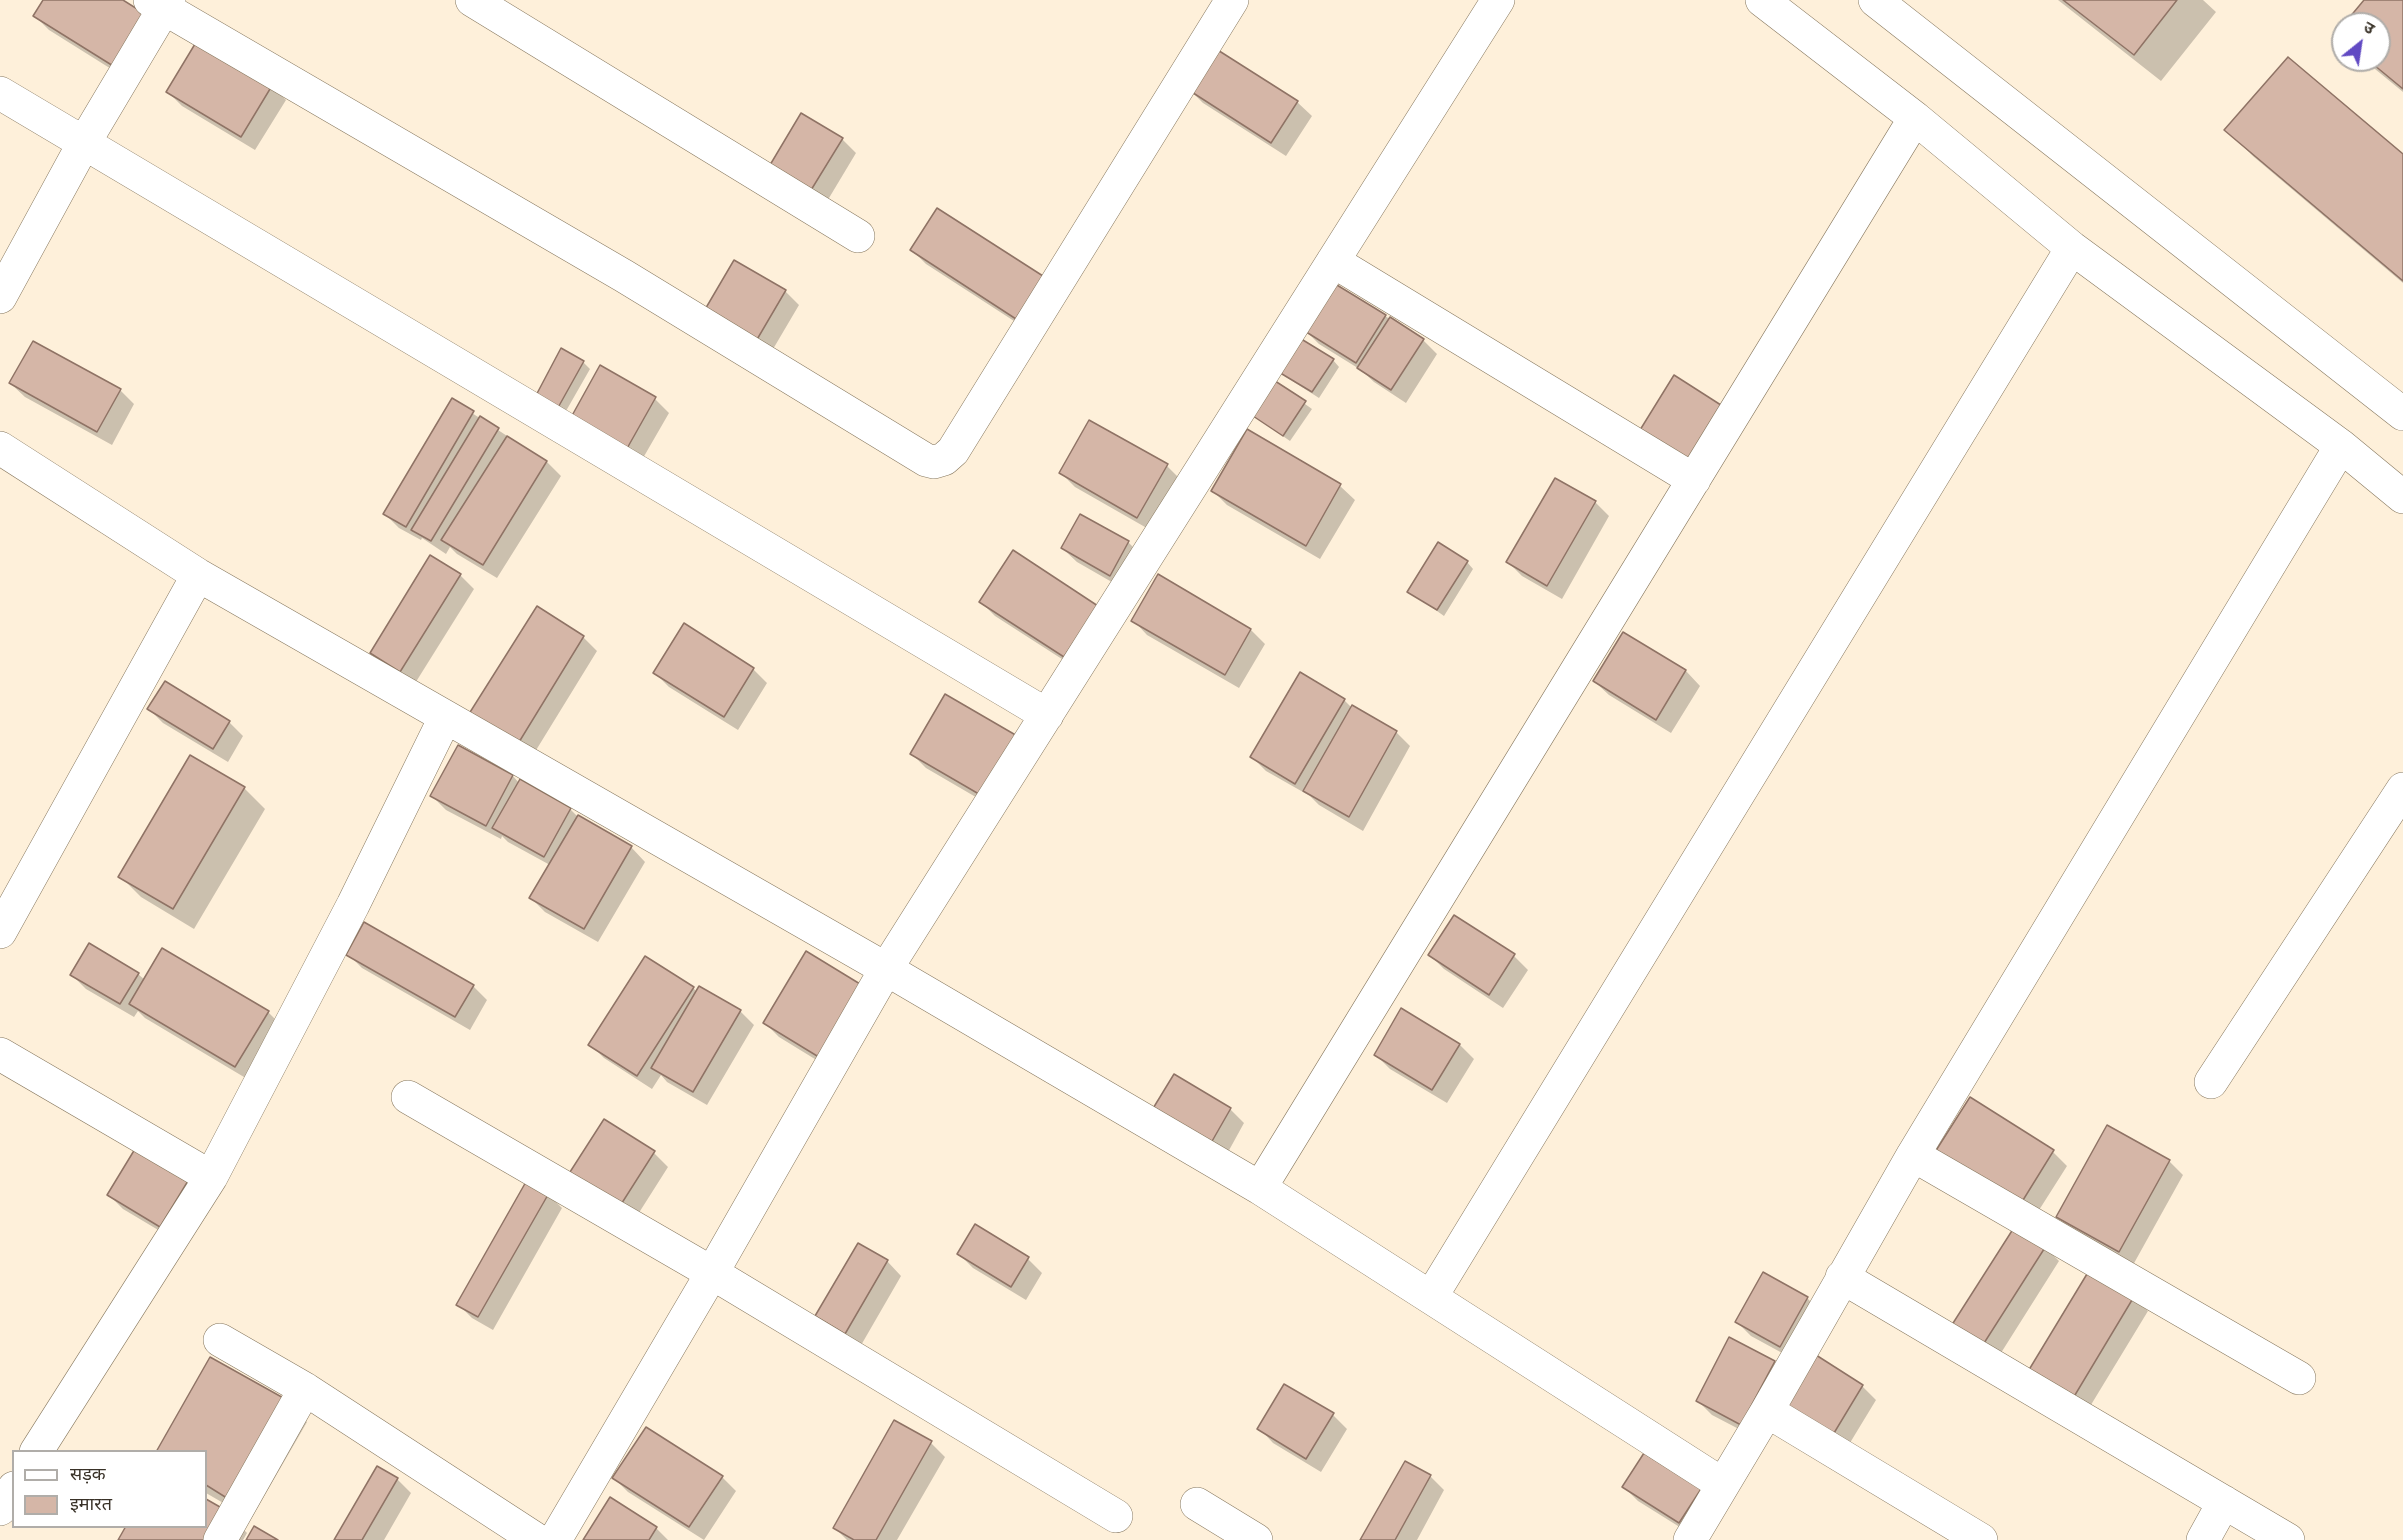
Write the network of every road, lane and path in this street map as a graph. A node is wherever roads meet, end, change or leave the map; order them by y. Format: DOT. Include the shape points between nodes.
graph roads {
  1 [pos="472,0"];
  2 [pos="1232,0"];
  3 [pos="1498,0"];
  4 [pos="1762,0"];
  5 [pos="1875,0"];
  6 [pos="161,3"];
  7 [pos="0,93"];
  8 [pos="1915,118"];
  9 [pos="84,143"];
  10 [pos="858,236"];
  11 [pos="2072,248"];
  12 [pos="1333,261"];
  13 [pos="0,297"];
  14 [pos="2403,414"];
  15 [pos="2341,446"];
  16 [pos="0,448"];
  17 [pos="1694,480"];
  18 [pos="2398,481"];
  19 [pos="198,575"];
  20 [pos="1047,715"];
  21 [pos="445,718"];
  22 [pos="2403,789"];
  23 [pos="0,932"];
  24 [pos="886,969"];
  25 [pos="0,1054"];
  26 [pos="2211,1082"];
  27 [pos="408,1098"];
  28 [pos="1913,1155"];
  29 [pos="211,1177"];
  30 [pos="1260,1188"];
  31 [pos="712,1273"];
  32 [pos="1842,1277"];
  33 [pos="1431,1298"];
  34 [pos="220,1340"];
  35 [pos="2299,1378"];
  36 [pos="305,1389"];
  37 [pos="1767,1411"];
  38 [pos="37,1450"];
  39 [pos="1722,1484"];
  40 [pos="12,1491"];
  41 [pos="2224,1502"];
  42 [pos="1197,1504"];
  43 [pos="0,1509"];
  44 [pos="1116,1516"];
  45 [pos="220,1540"];
  46 [pos="537,1540"];
  47 [pos="555,1540"];
  48 [pos="1256,1540"];
  49 [pos="1690,1540"];
  50 [pos="1981,1540"];
  51 [pos="2203,1540"];
  52 [pos="2288,1540"];
  1 -- 10 [label="street"];
  2 -- 6 [label="street" via="953,451 934,462"];
  3 -- 12 [label="street"];
  4 -- 8 [label="street"];
  5 -- 14 [label="street"];
  6 -- 9 [label="street"];
  7 -- 9 [label="street"];
  8 -- 11 [label="street"];
  8 -- 17 [label="street"];
  9 -- 13 [label="street"];
  9 -- 20 [label="street"];
  11 -- 15 [label="street"];
  11 -- 33 [label="street"];
  12 -- 17 [label="street"];
  12 -- 20 [label="street"];
  15 -- 18 [label="street"];
  15 -- 28 [label="street"];
  16 -- 19 [label="street"];
  17 -- 30 [label="street"];
  19 -- 21 [label="street"];
  19 -- 23 [label="street"];
  20 -- 24 [label="street"];
  21 -- 24 [label="street"];
  21 -- 29 [label="street"];
  22 -- 26 [label="street"];
  24 -- 30 [label="street"];
  24 -- 31 [label="street"];
  25 -- 29 [label="street"];
  27 -- 31 [label="street"];
  28 -- 32 [label="street"];
  28 -- 35 [label="street"];
  29 -- 38 [label="street"];
  30 -- 33 [label="street"];
  31 -- 44 [label="street"];
  31 -- 47 [label="street"];
  32 -- 37 [label="street"];
  32 -- 41 [label="street"];
  33 -- 39 [label="street"];
  34 -- 36 [label="street"];
  36 -- 45 [label="street"];
  36 -- 46 [label="street"];
  37 -- 39 [label="street"];
  37 -- 50 [label="street"];
  39 -- 49 [label="street"];
  40 -- 43 [label="street"];
  41 -- 51 [label="street"];
  41 -- 52 [label="street"];
  42 -- 48 [label="street"];
}
